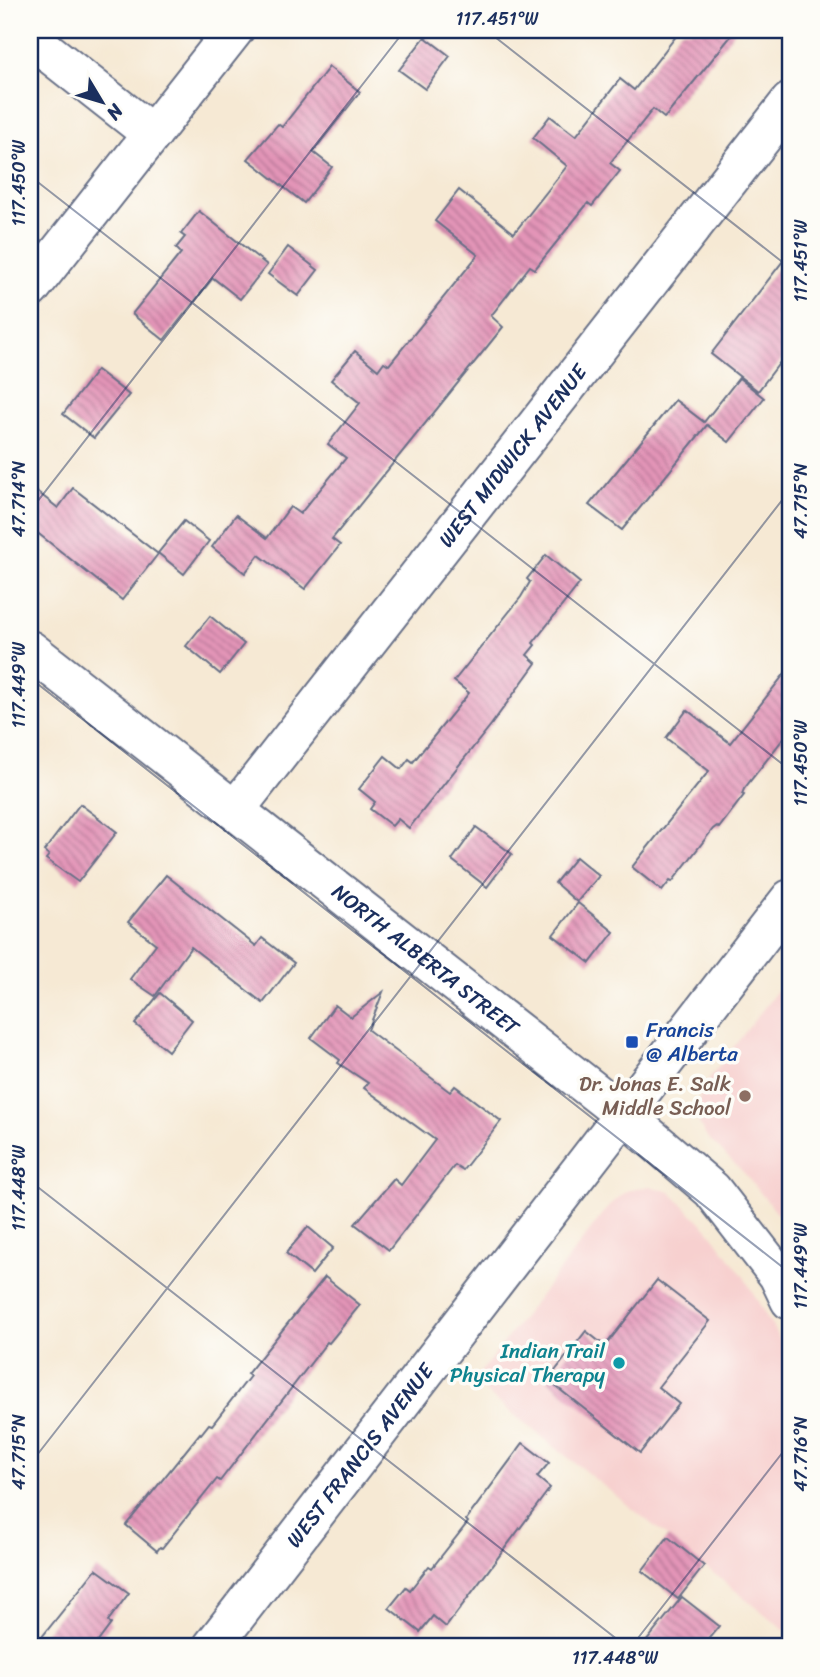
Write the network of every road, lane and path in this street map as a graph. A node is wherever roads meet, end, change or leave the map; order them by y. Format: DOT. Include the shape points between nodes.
graph roads {
  1 [pos="234,30"];
  2 [pos="30,38"];
  3 [pos="790,103"];
  4 [pos="152,134"];
  5 [pos="30,289"];
  6 [pos="30,650"];
  7 [pos="235,810"];
  8 [pos="790,899"];
  9 [pos="623,1114"];
  10 [pos="790,1300"];
  11 [pos="212,1647"];
  1 -- 4 [label="main road"];
  2 -- 4 [label="main road"];
  3 -- 7 [label="main road, WEST MIDWICK AVENUE"];
  4 -- 5 [label="main road"];
  6 -- 7 [label="main road, NORTH ALBERTA STREET"];
  7 -- 9 [label="main road, NORTH ALBERTA STREET"];
  8 -- 9 [label="main road, WEST FRANCIS AVENUE"];
  9 -- 10 [label="main road, NORTH ALBERTA STREET" via="712,1190 778,1275"];
  9 -- 11 [label="main road, WEST FRANCIS AVENUE"];
}
